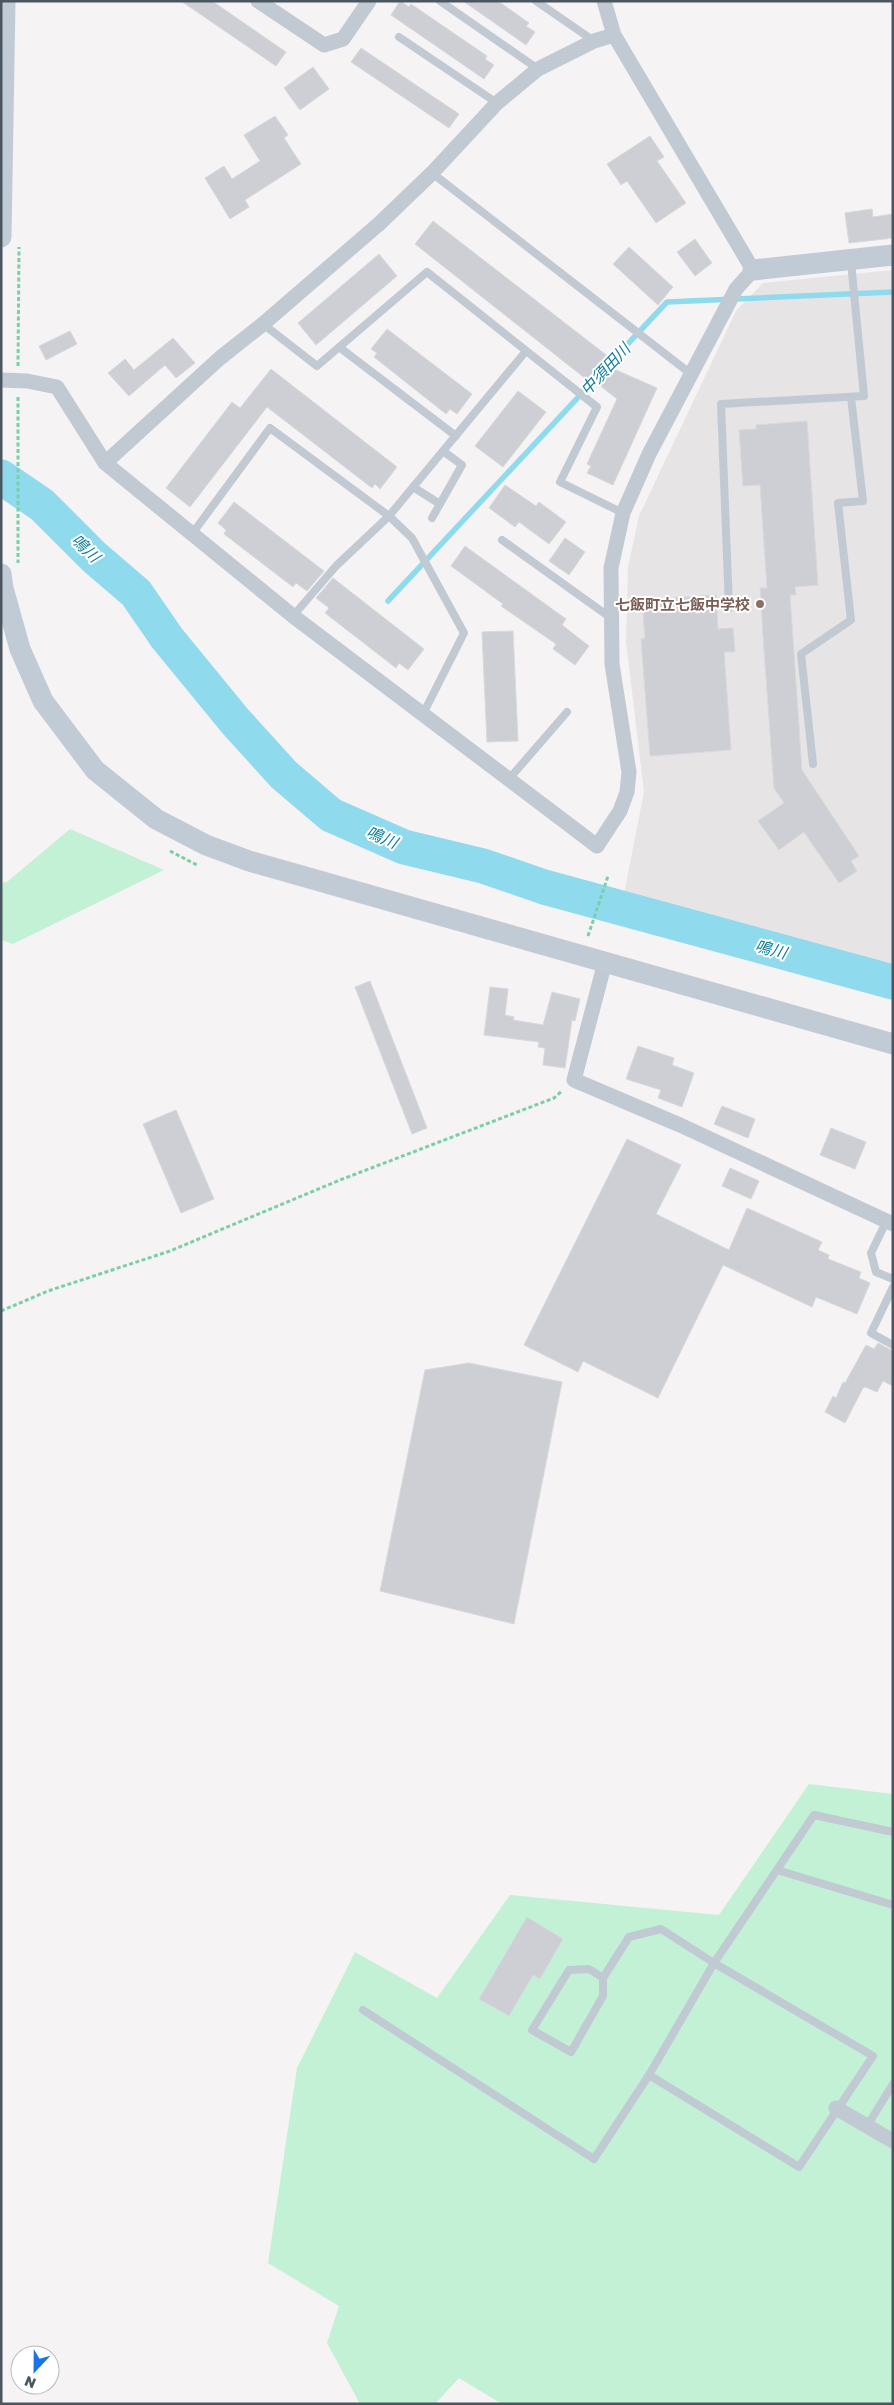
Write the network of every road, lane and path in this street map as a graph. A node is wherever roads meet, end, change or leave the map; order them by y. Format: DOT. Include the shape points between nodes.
graph roads {
  1 [pos="5,1"];
  2 [pos="258,1"];
  3 [pos="370,1"];
  4 [pos="440,1"];
  5 [pos="536,1"];
  6 [pos="604,1"];
  7 [pos="614,35"];
  8 [pos="399,37"];
  9 [pos="594,41"];
  10 [pos="538,69"];
  11 [pos="497,103"];
  12 [pos="432,174"];
  13 [pos="1,237"];
  14 [pos="893,255"];
  15 [pos="851,260"];
  16 [pos="753,270"];
  17 [pos="263,324"];
  18 [pos="339,347"];
  19 [pos="526,351"];
  20 [pos="691,374"];
  21 [pos="1,380"];
  22 [pos="851,397"];
  23 [pos="17,431"];
  24 [pos="456,436"];
  25 [pos="443,451"];
  26 [pos="104,463"];
  27 [pos="414,487"];
  28 [pos="440,504"];
  29 [pos="623,513"];
  30 [pos="389,516"];
  31 [pos="432,518"];
  32 [pos="192,534"];
  33 [pos="502,540"];
  34 [pos="10,572"];
  35 [pos="729,608"];
  36 [pos="293,616"];
  37 [pos="611,618"];
  38 [pos="568,712"];
  39 [pos="423,714"];
  40 [pos="813,764"];
  41 [pos="510,780"];
  42 [pos="608,876"];
  43 [pos="590,940"];
  44 [pos="605,962"];
  45 [pos="893,1044"];
  46 [pos="574,1080"];
  47 [pos="890,1222"];
  48 [pos="893,1279"];
  49 [pos="893,1287"];
  50 [pos="1,1311"];
  51 [pos="893,1344"];
  52 [pos="893,1832"];
  53 [pos="777,1870"];
  54 [pos="893,1905"];
  55 [pos="714,1963"];
  56 [pos="603,1978"];
  57 [pos="363,2010"];
  58 [pos="649,2075"];
  59 [pos="893,2084"];
  60 [pos="836,2108"];
  61 [pos="867,2126"];
  62 [pos="893,2141"];
  1 -- 13 [label="street"];
  2 -- 3 [label="street" via="324,45 343,39"];
  4 -- 10 [label="lane"];
  5 -- 9 [label="lane"];
  6 -- 7 [label="street"];
  7 -- 9 [label="street"];
  7 -- 16 [label="street"];
  8 -- 11 [label="lane"];
  9 -- 10 [label="street"];
  10 -- 11 [label="street"];
  11 -- 12 [label="street"];
  12 -- 17 [label="street"];
  12 -- 20 [label="lane"];
  14 -- 15 [label="street"];
  15 -- 16 [label="street"];
  15 -- 22 [label="lane" via="864,396"];
  16 -- 20 [label="street" via="736,289"];
  17 -- 18 [label="lane" via="317,366"];
  17 -- 26 [label="street" via="220,358"];
  18 -- 19 [label="lane" via="426,272"];
  18 -- 24 [label="lane"];
  19 -- 24 [label="lane"];
  19 -- 29 [label="lane" via="597,407 560,482"];
  20 -- 29 [label="street" via="649,454"];
  21 -- 26 [label="street" via="57,387"];
  22 -- 35 [label="lane" via="721,404"];
  22 -- 40 [label="lane" via="862,501 838,503 851,620 801,654"];
  23 -- 34 [label="path" via="17,518"];
  24 -- 25 [label="lane"];
  25 -- 27 [label="lane"];
  25 -- 28 [label="lane" via="462,465"];
  26 -- 32 [label="street"];
  27 -- 28 [label="lane"];
  27 -- 30 [label="lane"];
  28 -- 31 [label="lane"];
  29 -- 37 [label="street" via="611,568"];
  30 -- 32 [label="lane" via="270,428"];
  30 -- 36 [label="lane" via="336,566"];
  30 -- 39 [label="lane" via="412,538 464,633"];
  32 -- 36 [label="street"];
  33 -- 37 [label="lane"];
  34 -- 44 [label="street" via="3,588 20,649 43,701 95,770 156,819 206,845 249,861"];
  36 -- 39 [label="street"];
  37 -- 41 [label="street" via="612,664 629,772 627,792 620,811 598,846"];
  38 -- 41 [label="lane"];
  39 -- 41 [label="street"];
  42 -- 43 [label="path" via="590,936 581,936"];
  44 -- 45 [label="street"];
  44 -- 46 [label="street"];
  46 -- 47 [label="street" via="680,1124"];
  46 -- 50 [label="path" via="554,1098 490,1124 340,1180 170,1251 48,1291"];
  47 -- 48 [label="lane" via="871,1253 876,1272"];
  49 -- 51 [label="lane" via="871,1333"];
  52 -- 53 [label="lane" via="814,1815"];
  53 -- 54 [label="lane"];
  53 -- 55 [label="lane"];
  55 -- 56 [label="lane" via="661,1929 628,1937"];
  55 -- 58 [label="lane"];
  55 -- 60 [label="lane" via="873,2056"];
  56 -- 56 [label="lane" via="589,1969 569,1970 532,2030 570,2052 603,1996"];
  57 -- 58 [label="lane" via="594,2159"];
  58 -- 60 [label="lane" via="799,2167"];
  59 -- 61 [label="lane"];
  60 -- 61 [label="street"];
  61 -- 62 [label="street"];
}
